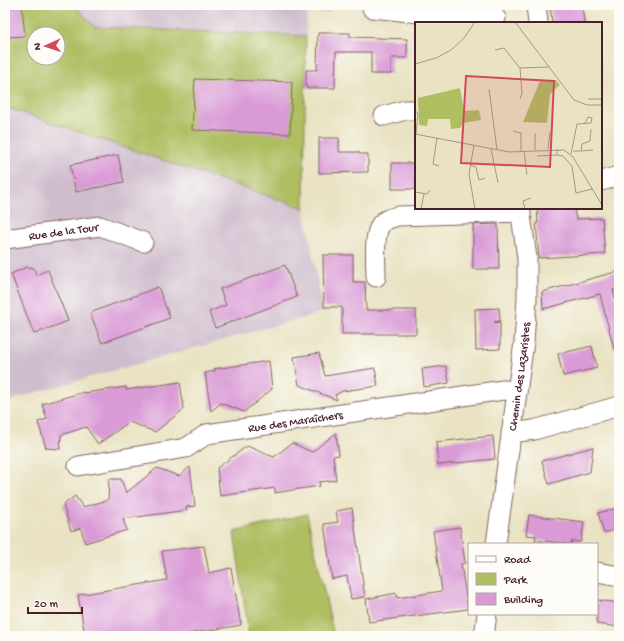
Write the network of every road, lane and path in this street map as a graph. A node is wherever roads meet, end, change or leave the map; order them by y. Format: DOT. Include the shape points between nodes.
graph roads {
  1 [pos="536,5"];
  2 [pos="372,8"];
  3 [pos="496,16"];
  4 [pos="538,22"];
  5 [pos="415,110"];
  6 [pos="384,116"];
  7 [pos="619,176"];
  8 [pos="602,181"];
  9 [pos="520,210"];
  10 [pos="5,239"];
  11 [pos="143,242"];
  12 [pos="376,278"];
  13 [pos="517,391"];
  14 [pos="619,406"];
  15 [pos="511,433"];
  16 [pos="78,466"];
  17 [pos="496,543"];
  18 [pos="598,572"];
  19 [pos="619,576"];
  20 [pos="487,615"];
  21 [pos="484,636"];
  1 -- 4 [label="street"];
  2 -- 3 [label="street" via="477,19"];
  5 -- 6 [label="street"];
  7 -- 8 [label="street"];
  9 -- 12 [label="street" via="388,218 381,224 377,233"];
  9 -- 13 [label="street, Chemin des Lazaristes" via="527,258 527,299"];
  10 -- 11 [label="street, Rue de la Tour" via="100,226"];
  13 -- 15 [label="street, Chemin des Lazaristes"];
  13 -- 16 [label="street, Rue des Maraîchers" via="503,390 207,434 186,448"];
  14 -- 15 [label="street" via="534,430"];
  15 -- 17 [label="street, Chemin des Lazaristes"];
  18 -- 19 [label="street"];
  20 -- 21 [label="street"];
}
